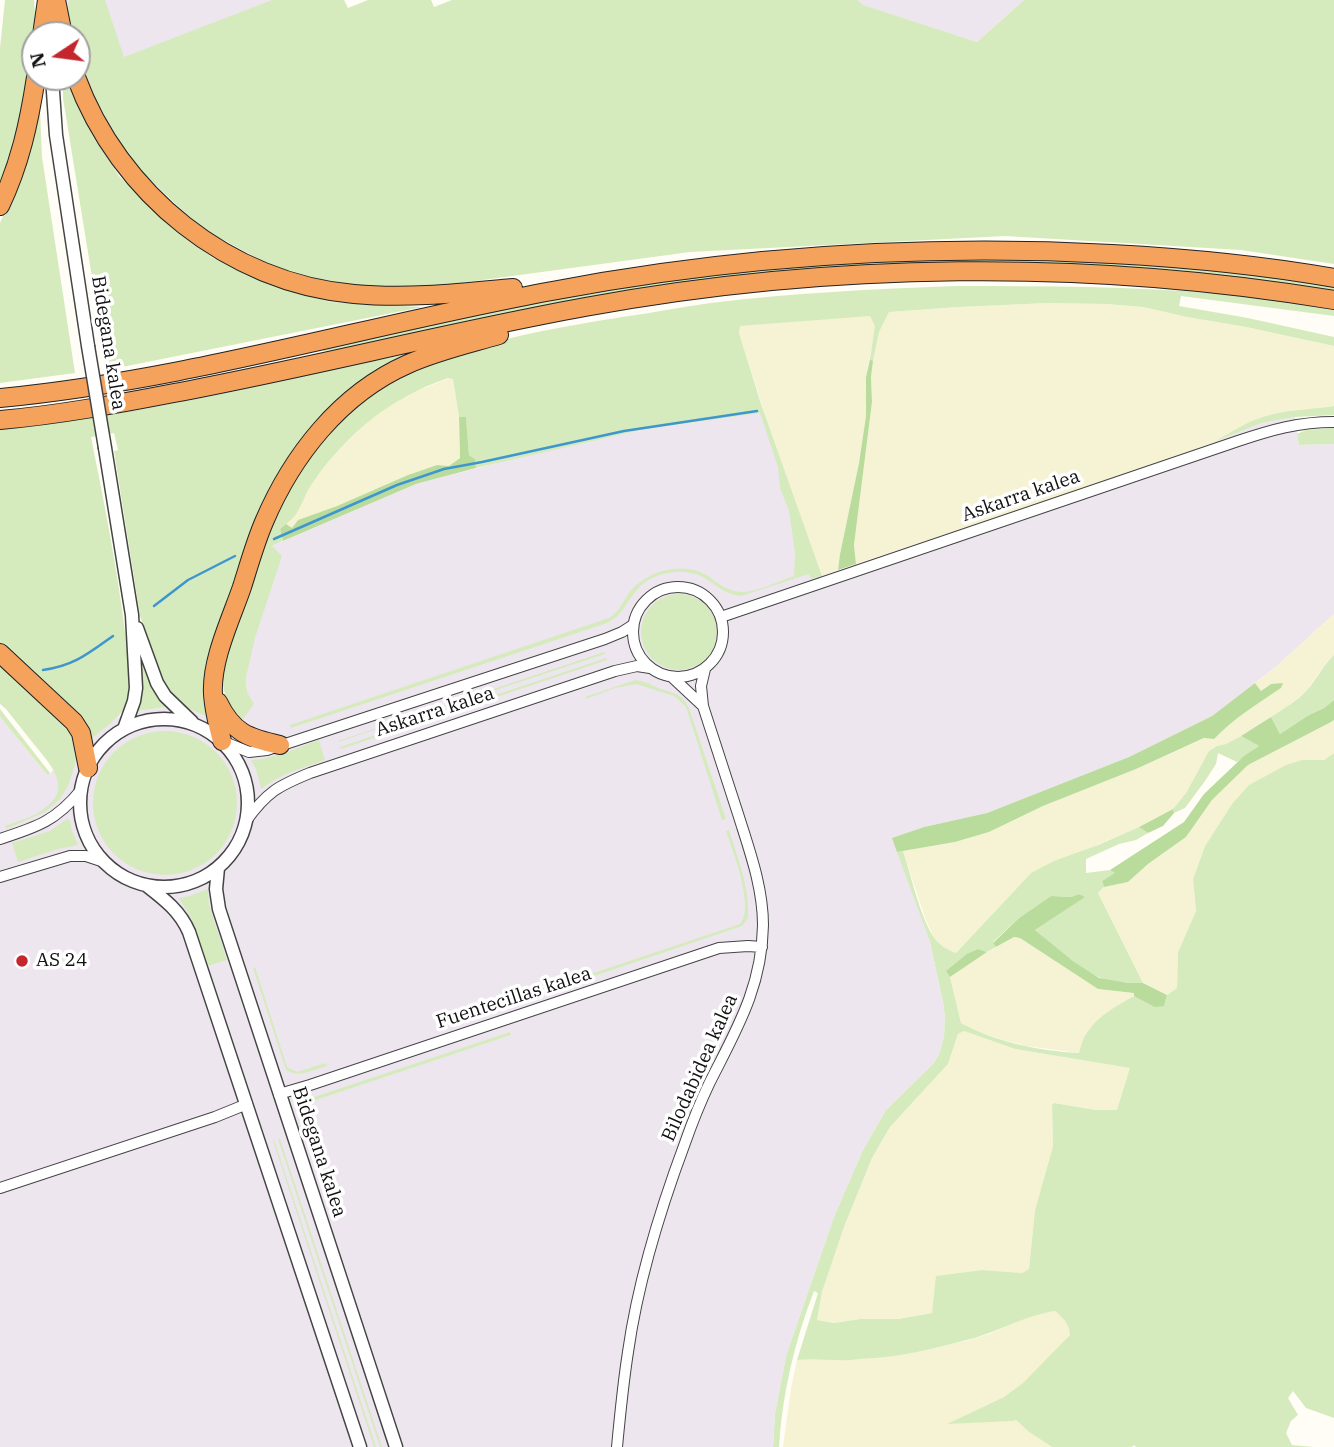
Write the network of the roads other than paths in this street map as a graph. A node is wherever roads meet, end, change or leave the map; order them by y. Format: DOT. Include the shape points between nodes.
graph roads {
  1 [pos="47,0"];
  2 [pos="56,0"];
  3 [pos="50,21"];
  4 [pos="53,21"];
  5 [pos="34,91"];
  6 [pos="53,91"];
  7 [pos="81,91"];
  8 [pos="0,206"];
  9 [pos="656,273"];
  10 [pos="1334,278"];
  11 [pos="1334,300"];
  12 [pos="587,307"];
  13 [pos="0,397"];
  14 [pos="0,420"];
  15 [pos="1334,422"];
  16 [pos="132,615"];
  17 [pos="722,617"];
  18 [pos="633,625"];
  19 [pos="0,653"];
  20 [pos="650,668"];
  21 [pos="705,669"];
  22 [pos="672,677"];
  23 [pos="213,693"];
  24 [pos="703,706"];
  25 [pos="195,724"];
  26 [pos="124,729"];
  27 [pos="222,741"];
  28 [pos="280,745"];
  29 [pos="88,768"];
  30 [pos="81,790"];
  31 [pos="247,821"];
  32 [pos="0,839"];
  33 [pos="104,862"];
  34 [pos="218,868"];
  35 [pos="0,877"];
  36 [pos="146,885"];
  37 [pos="762,947"];
  38 [pos="279,1094"];
  39 [pos="247,1104"];
  40 [pos="0,1188"];
  41 [pos="360,1447"];
  42 [pos="396,1447"];
  43 [pos="617,1447"];
  1 -- 3 [label="highway"];
  2 -- 4 [label="highway"];
  5 -- 8 [label="highway" via="18,164"];
  6 -- 16 [label="street, Bidegana kalea, bridge" via="88,346"];
  7 -- 9 [label="highway" via="108,141 164,209 243,264 280,278 354,295 395,296"];
  9 -- 10 [label="highway" via="830,255 988,250 1147,256"];
  9 -- 13 [label="highway" via="480,305 205,365"];
  11 -- 12 [label="highway" via="1146,278 967,272 765,282"];
  12 -- 14 [label="highway" via="226,383"];
  12 -- 23 [label="highway" via="405,365 338,411 288,473 263,524 222,645"];
  15 -- 17 [label="street, Askarra kalea" via="1282,427 1238,441"];
  16 -- 25 [label="street, Bidegana kalea" via="165,696"];
  16 -- 26 [label="street, Bidegana kalea" via="136,688"];
  17 -- 18 [label="street" via="703,593 674,586 647,598"];
  17 -- 21 [label="street" via="720,651"];
  18 -- 20 [label="street" via="636,649"];
  18 -- 28 [label="street, Askarra kalea" via="605,639"];
  19 -- 29 [label="highway" via="74,722"];
  20 -- 22 [label="street"];
  20 -- 31 [label="street, Askarra kalea" via="615,671 299,778 265,797"];
  21 -- 22 [label="street"];
  21 -- 24 [label="street, Bilodabidea kalea"];
  22 -- 24 [label="street, Bilodabidea kalea"];
  23 -- 27 [label="highway"];
  23 -- 28 [label="highway" via="234,728"];
  24 -- 37 [label="street, Bilodabidea kalea" via="757,875"];
  25 -- 26 [label="street" via="166,718"];
  25 -- 27 [label="street"];
  26 -- 29 [label="street" via="109,739"];
  27 -- 28 [label="street, Askarra kalea" via="249,752"];
  27 -- 31 [label="street" via="244,778"];
  29 -- 30 [label="street"];
  30 -- 32 [label="street" via="58,815"];
  30 -- 33 [label="street" via="84,829"];
  31 -- 34 [label="street" via="236,846"];
  33 -- 35 [label="street" via="70,856"];
  33 -- 36 [label="street"];
  34 -- 36 [label="street" via="184,885"];
  34 -- 38 [label="street, Bidegana kalea" via="219,909"];
  36 -- 39 [label="street" via="185,922"];
  37 -- 38 [label="street, Fuentecillas kalea" via="719,948"];
  37 -- 43 [label="street, Bilodabidea kalea" via="746,1010 690,1129 656,1229 630,1340"];
  38 -- 42 [label="street, Bidegana kalea"];
  39 -- 40 [label="street"];
  39 -- 41 [label="street"];
}
